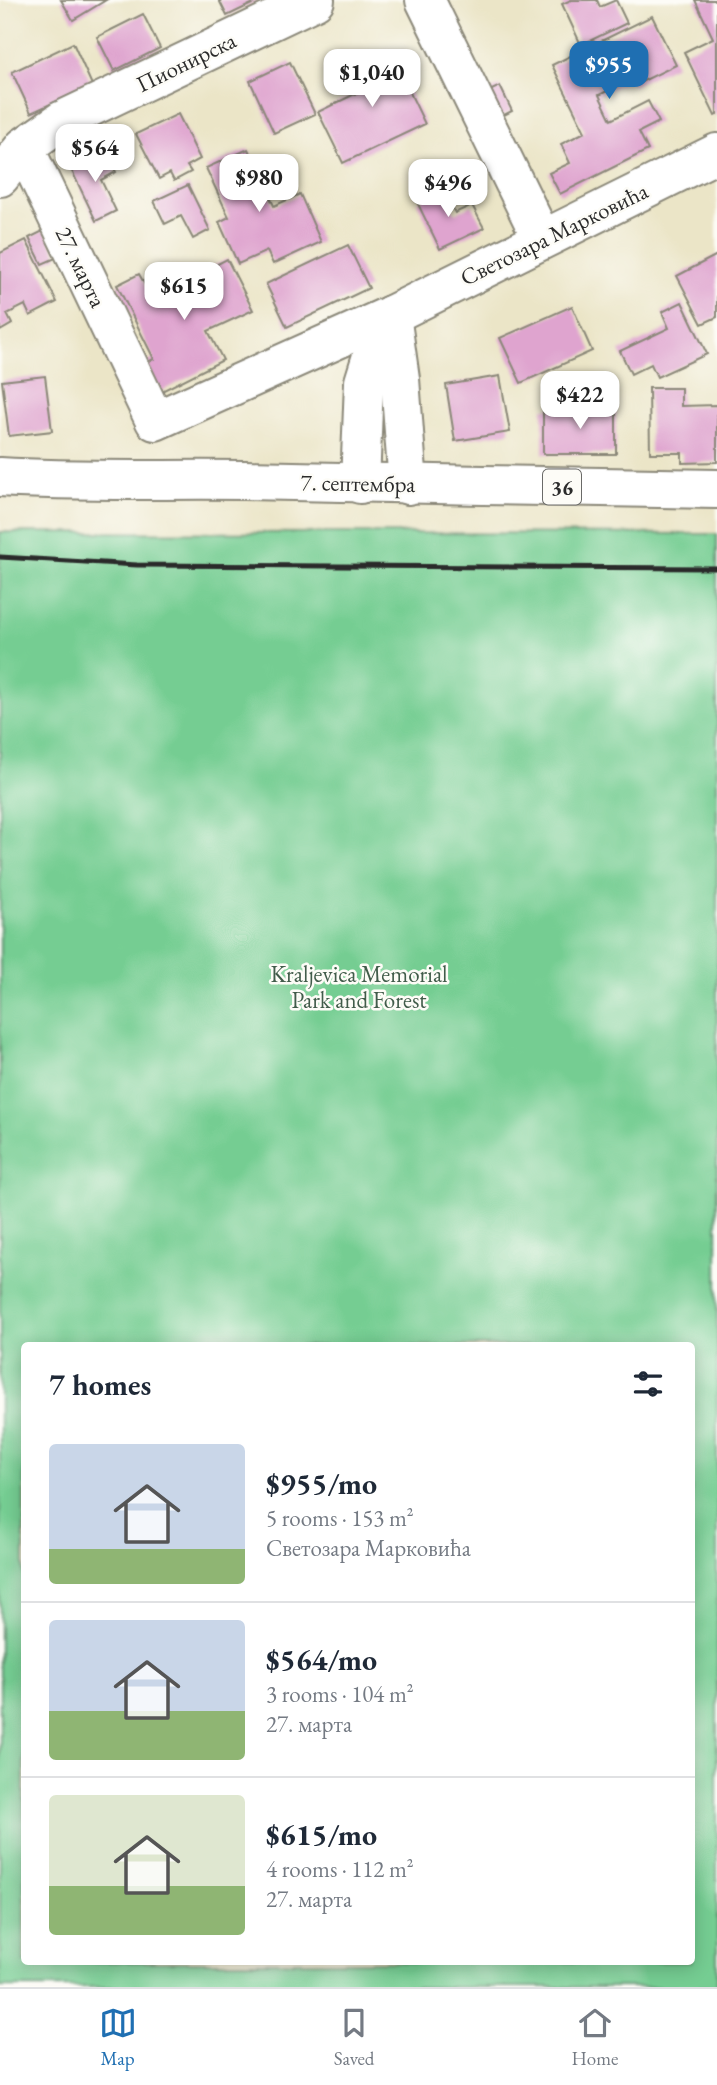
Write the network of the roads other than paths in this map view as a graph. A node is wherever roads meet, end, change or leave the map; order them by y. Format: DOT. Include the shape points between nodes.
graph roads {
  1 [pos="314,0"];
  2 [pos="425,0"];
  3 [pos="24,147"];
  4 [pos="717,153"];
  5 [pos="0,177"];
  6 [pos="542,239"];
  7 [pos="391,315"];
  8 [pos="155,421"];
  9 [pos="0,477"];
  10 [pos="360,484"];
  11 [pos="408,485"];
  12 [pos="717,489"];
  1 -- 3 [label="street, Пионирска" via="61,121"];
  2 -- 6 [label="street"];
  3 -- 5 [label="street"];
  3 -- 8 [label="street, 27. марта"];
  4 -- 6 [label="street, Светозара Марковића"];
  6 -- 7 [label="street, Светозара Марковића"];
  7 -- 8 [label="street, Светозара Марковића"];
  7 -- 10 [label="street" via="365,382"];
  7 -- 11 [label="street"];
  9 -- 10 [label="street, 7. септембра / 36"];
  10 -- 11 [label="street, 7. септембра / 36"];
  11 -- 12 [label="street, 7. септембра / 36"];
}
